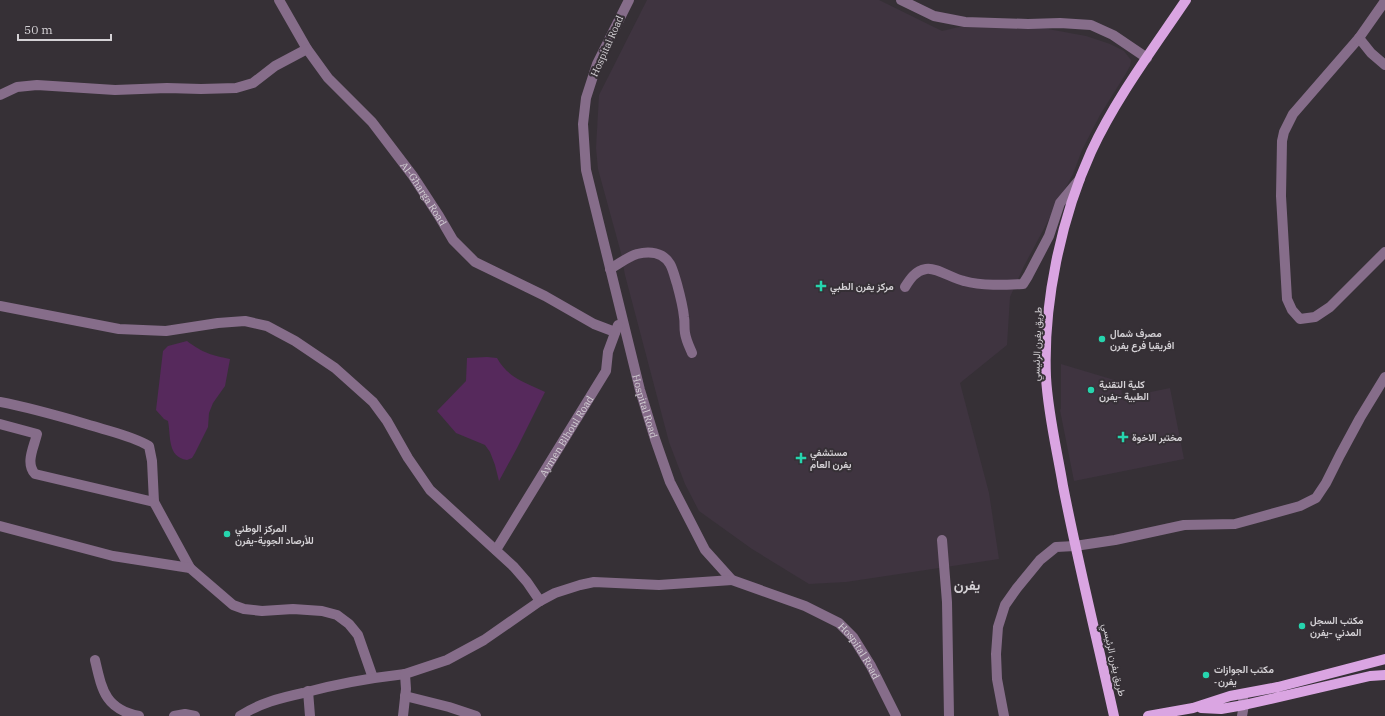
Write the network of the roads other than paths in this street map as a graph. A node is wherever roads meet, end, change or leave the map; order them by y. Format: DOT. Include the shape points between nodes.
graph roads {
  1 [pos="279,0"];
  2 [pos="629,0"];
  3 [pos="901,0"];
  4 [pos="1186,0"];
  5 [pos="1385,1"];
  6 [pos="1359,38"];
  7 [pos="307,49"];
  8 [pos="1147,58"];
  9 [pos="1385,65"];
  10 [pos="0,94"];
  11 [pos="1080,178"];
  12 [pos="1385,252"];
  13 [pos="610,269"];
  14 [pos="905,287"];
  15 [pos="0,306"];
  16 [pos="621,316"];
  17 [pos="615,332"];
  18 [pos="692,353"];
  19 [pos="1385,378"];
  20 [pos="0,402"];
  21 [pos="0,424"];
  22 [pos="154,502"];
  23 [pos="0,526"];
  24 [pos="942,540"];
  25 [pos="1075,546"];
  26 [pos="496,550"];
  27 [pos="190,568"];
  28 [pos="732,580"];
  29 [pos="540,601"];
  30 [pos="1385,659"];
  31 [pos="96,660"];
  32 [pos="405,674"];
  33 [pos="1385,675"];
  34 [pos="373,678"];
  35 [pos="308,691"];
  36 [pos="1243,694"];
  37 [pos="405,696"];
  38 [pos="1244,705"];
  39 [pos="1222,708"];
  40 [pos="139,716"];
  41 [pos="174,716"];
  42 [pos="195,716"];
  43 [pos="240,716"];
  44 [pos="310,716"];
  45 [pos="403,716"];
  46 [pos="476,716"];
  47 [pos="896,716"];
  48 [pos="949,716"];
  49 [pos="1004,716"];
  50 [pos="1114,716"];
  51 [pos="1148,716"];
  52 [pos="1242,716"];
  1 -- 7 [label="street, Al-Gharga Road"];
  2 -- 13 [label="street, Hospital Road" via="597,64 586,98 582,124 586,170"];
  3 -- 8 [label="street" via="934,16 965,22 1091,24 1113,35"];
  4 -- 8 [label="main road, طريق يفرن الرئيسي"];
  5 -- 6 [label="street"];
  6 -- 9 [label="street"];
  6 -- 12 [label="street" via="1294,114 1284,132 1281,196 1287,299 1292,310 1300,319 1315,317 1330,307"];
  7 -- 10 [label="street" via="275,66 253,82 236,88 116,90 37,85 17,87"];
  7 -- 17 [label="street, Al-Gharga Road" via="328,78 372,122 413,176 453,240 475,262 545,296 594,324"];
  8 -- 11 [label="main road, طريق يفرن الرئيسي" via="1117,104"];
  11 -- 14 [label="street" via="1060,203 1049,236 1023,284 975,283 925,269 911,277"];
  11 -- 25 [label="main road, طريق يفرن الرئيسي" via="1061,239 1055,269 1046,362 1050,414"];
  13 -- 16 [label="street, Hospital Road"];
  13 -- 18 [label="street" via="636,254 650,252 664,257 670,264 682,302 684,332"];
  15 -- 26 [label="street" via="119,329 166,331 245,321 267,326 295,341 334,368 373,402 430,490"];
  16 -- 17 [label="street, Aymen Blhoul Road"];
  16 -- 28 [label="street, Hospital Road" via="640,390 670,482 705,550"];
  17 -- 26 [label="street, Aymen Blhoul Road" via="608,352 606,371"];
  19 -- 25 [label="street" via="1316,498 1300,506 1235,524 1184,525"];
  20 -- 22 [label="street" via="115,432 149,446"];
  21 -- 22 [label="street" via="37,434 30,459 34,474"];
  22 -- 27 [label="street"];
  23 -- 27 [label="street" via="113,556"];
  24 -- 48 [label="street" via="947,602"];
  25 -- 49 [label="street" via="1056,547 1040,560 1005,605 998,627 996,654 997,679"];
  25 -- 50 [label="main road, طريق يفرن الرئيسي"];
  26 -- 29 [label="street" via="527,582"];
  27 -- 34 [label="street" via="233,605 244,609 293,609 337,615 358,635"];
  28 -- 29 [label="street" via="659,584 594,582 555,593"];
  28 -- 47 [label="street, Hospital Road" via="805,606 839,623 853,637 871,666"];
  29 -- 32 [label="street" via="484,640 447,660"];
  30 -- 36 [label="main road"];
  31 -- 40 [label="street" via="100,681 108,700 128,714"];
  32 -- 34 [label="street"];
  32 -- 37 [label="street"];
  33 -- 38 [label="main road" via="1370,676"];
  34 -- 35 [label="street"];
  35 -- 43 [label="street" via="253,708"];
  35 -- 44 [label="street"];
  36 -- 38 [label="street"];
  36 -- 39 [label="main road"];
  37 -- 45 [label="street"];
  37 -- 46 [label="street"];
  38 -- 39 [label="main road"];
  38 -- 52 [label="street"];
  39 -- 51 [label="main road" via="1193,708"];
  41 -- 42 [label="street"];
}
